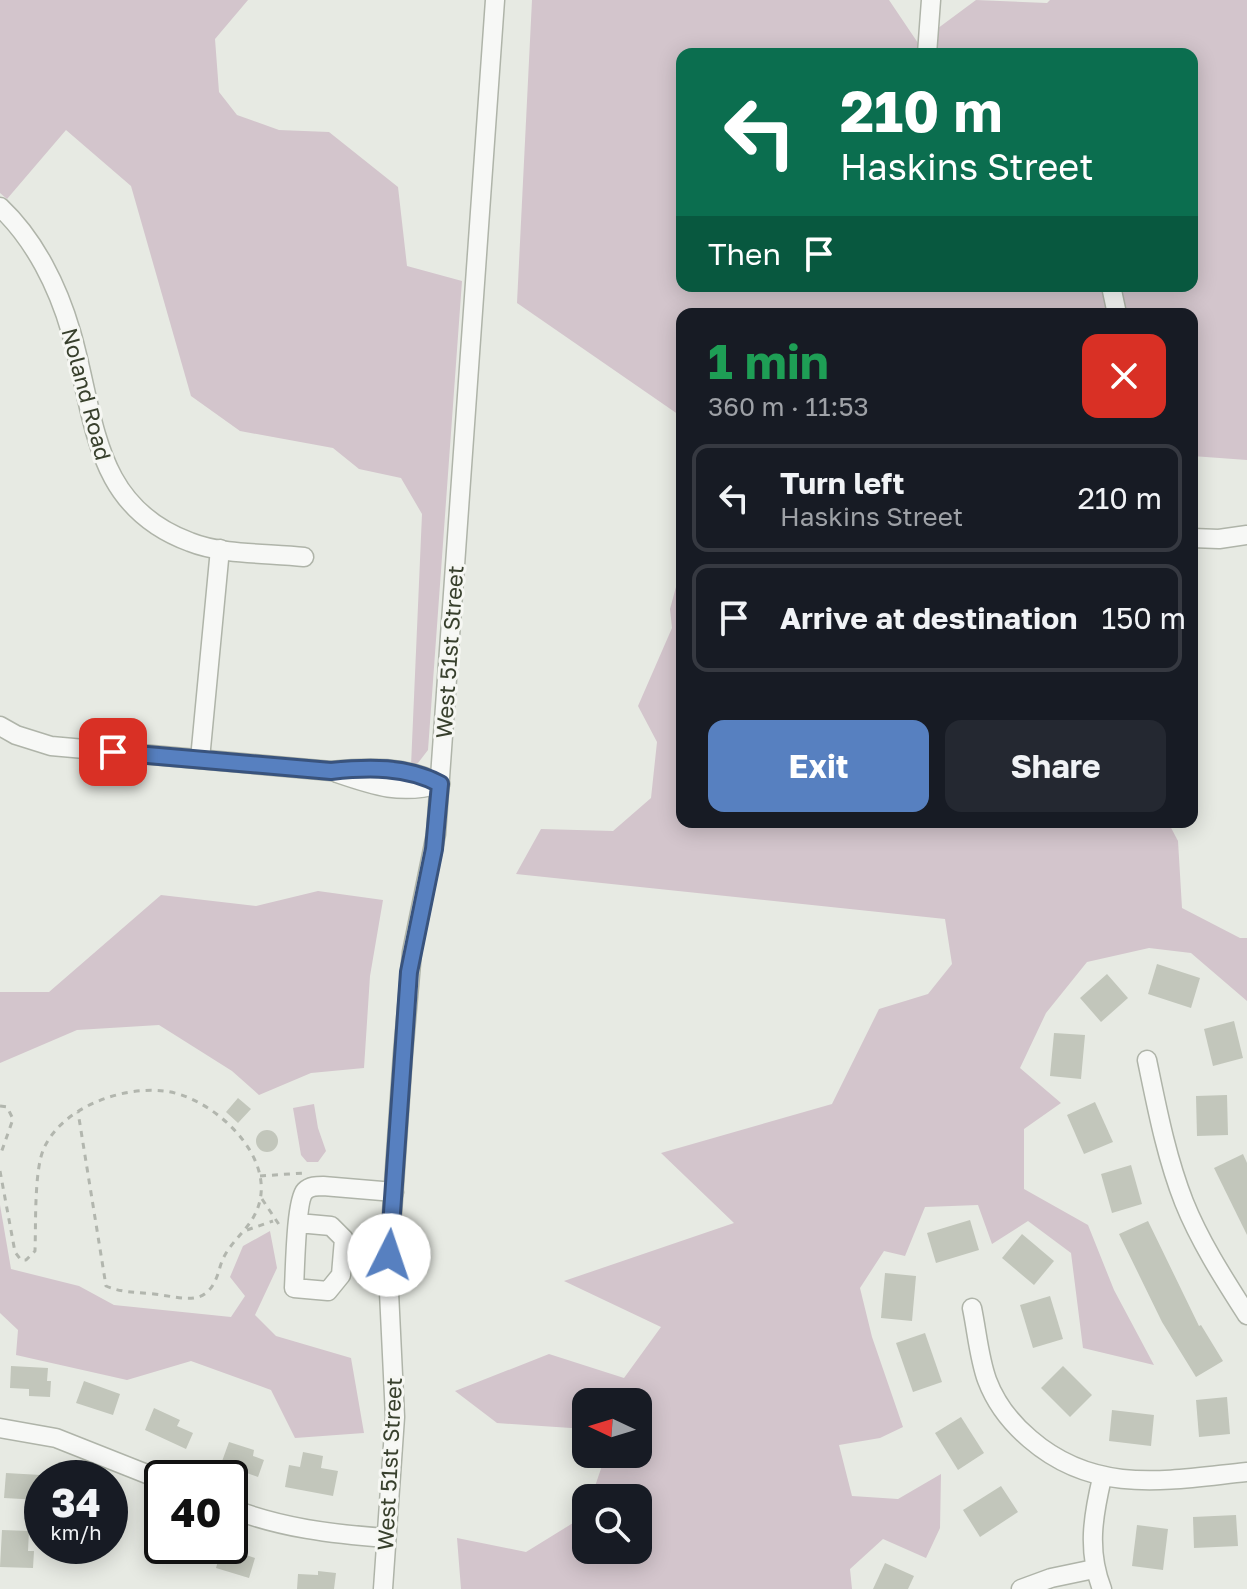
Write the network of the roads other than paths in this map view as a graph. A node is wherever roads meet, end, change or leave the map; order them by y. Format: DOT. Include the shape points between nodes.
graph roads {
  1 [pos="495,0"];
  2 [pos="931,0"];
  3 [pos="927,48"];
  4 [pos="0,207"];
  5 [pos="1247,535"];
  6 [pos="1198,538"];
  7 [pos="220,549"];
  8 [pos="304,557"];
  9 [pos="0,726"];
  10 [pos="200,759"];
  11 [pos="440,784"];
  12 [pos="1147,1060"];
  13 [pos="394,1192"];
  14 [pos="298,1228"];
  15 [pos="972,1308"];
  16 [pos="1247,1315"];
  17 [pos="0,1428"];
  18 [pos="1247,1472"];
  19 [pos="144,1473"];
  20 [pos="1102,1478"];
  21 [pos="248,1515"];
  22 [pos="386,1538"];
  23 [pos="1094,1569"];
  24 [pos="383,1589"];
  25 [pos="1021,1589"];
  26 [pos="1102,1589"];
  1 -- 11 [label="street, West 51st Street"];
  2 -- 3 [label="street"];
  4 -- 7 [label="street, Noland Road" via="44,265 60,299 101,453 125,499 169,533"];
  5 -- 6 [label="street"];
  7 -- 8 [label="street, Noland Road"];
  7 -- 10 [label="street"];
  9 -- 10 [label="street" via="51,746"];
  10 -- 11 [label="street" via="331,771 379,787 416,790"];
  11 -- 13 [label="street, West 51st Street" via="434,849 409,972"];
  12 -- 16 [label="street" via="1185,1204"];
  13 -- 14 [label="street" via="307,1188 301,1196"];
  13 -- 22 [label="street, West 51st Street" via="388,1291 395,1417"];
  15 -- 20 [label="street" via="987,1379 1000,1407 1043,1451"];
  17 -- 19 [label="street" via="56,1438"];
  18 -- 20 [label="street" via="1130,1481"];
  20 -- 23 [label="street" via="1092,1524"];
  21 -- 22 [label="street" via="293,1528"];
  22 -- 24 [label="street, West 51st Street"];
  23 -- 25 [label="street"];
  23 -- 26 [label="street"];
}
